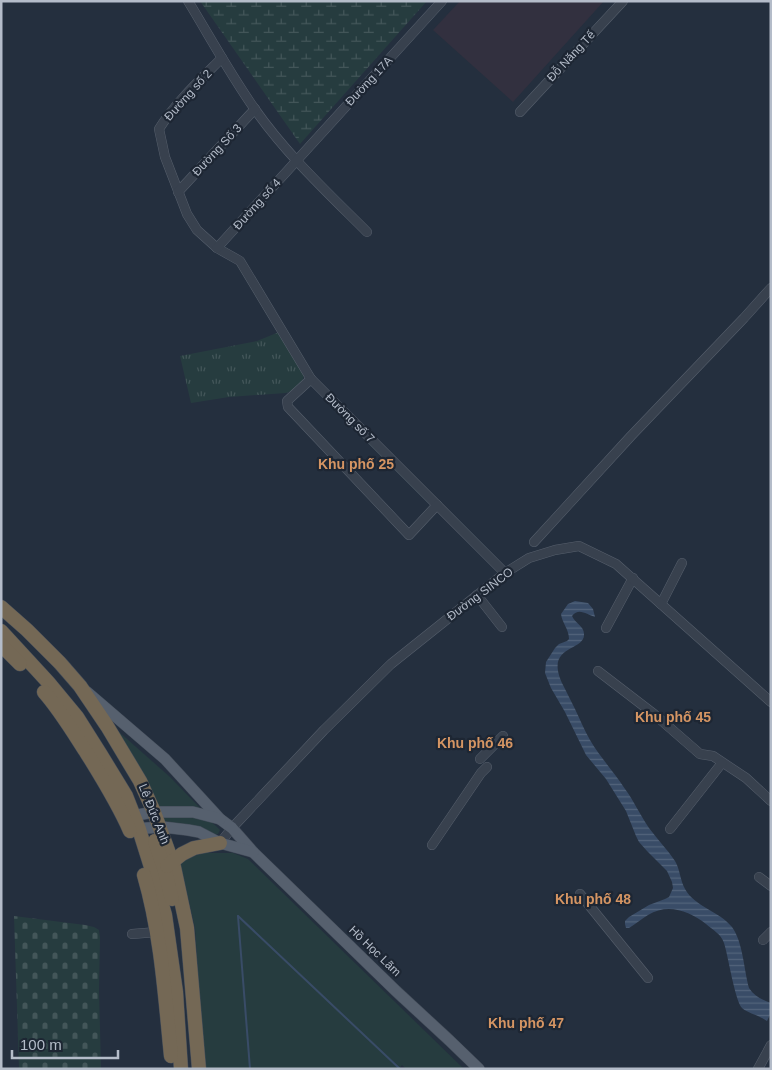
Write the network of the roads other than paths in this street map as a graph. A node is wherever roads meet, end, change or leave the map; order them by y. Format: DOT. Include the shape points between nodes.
graph roads {
  1 [pos="188,1"];
  2 [pos="442,1"];
  3 [pos="623,1"];
  4 [pos="222,58"];
  5 [pos="255,109"];
  6 [pos="520,112"];
  7 [pos="296,160"];
  8 [pos="178,192"];
  9 [pos="367,232"];
  10 [pos="218,248"];
  11 [pos="771,288"];
  12 [pos="311,379"];
  13 [pos="437,505"];
  14 [pos="534,542"];
  15 [pos="682,564"];
  16 [pos="505,573"];
  17 [pos="633,578"];
  18 [pos="477,595"];
  19 [pos="661,604"];
  20 [pos="1,607"];
  21 [pos="1,616"];
  22 [pos="502,627"];
  23 [pos="606,628"];
  24 [pos="1,631"];
  25 [pos="1,646"];
  26 [pos="598,671"];
  27 [pos="74,683"];
  28 [pos="771,702"];
  29 [pos="503,736"];
  30 [pos="480,759"];
  31 [pos="722,763"];
  32 [pos="488,767"];
  33 [pos="771,801"];
  34 [pos="220,819"];
  35 [pos="142,821"];
  36 [pos="232,828"];
  37 [pos="670,829"];
  38 [pos="220,843"];
  39 [pos="432,845"];
  40 [pos="253,852"];
  41 [pos="168,865"];
  42 [pos="759,877"];
  43 [pos="771,886"];
  44 [pos="580,894"];
  45 [pos="157,932"];
  46 [pos="771,932"];
  47 [pos="132,934"];
  48 [pos="763,940"];
  49 [pos="648,978"];
  50 [pos="771,1044"];
  51 [pos="771,1054"];
  52 [pos="172,1069"];
  53 [pos="181,1069"];
  54 [pos="192,1069"];
  55 [pos="199,1069"];
  56 [pos="479,1069"];
  57 [pos="758,1069"];
  58 [pos="763,1069"];
  1 -- 4 [label="street"];
  2 -- 7 [label="street, Đường 17A"];
  3 -- 6 [label="street, Đỗ Năng Tế"];
  4 -- 5 [label="street"];
  4 -- 8 [label="street, Đường số 2" via="194,86 159,130"];
  5 -- 7 [label="street"];
  5 -- 8 [label="street, Đường Số 3"];
  7 -- 9 [label="street"];
  7 -- 10 [label="street, Đường số 4"];
  8 -- 10 [label="street, Đường số 7" via="197,230"];
  10 -- 12 [label="street, Đường số 7" via="240,261"];
  11 -- 14 [label="street"];
  12 -- 13 [label="street, Đường số 7"];
  12 -- 13 [label="street" via="286,401 288,407 409,535"];
  13 -- 16 [label="street, Đường số 7"];
  15 -- 19 [label="street"];
  16 -- 17 [label="street, Đường SINCO" via="528,558 579,546 616,564"];
  16 -- 18 [label="street, Đường SINCO"];
  17 -- 19 [label="street, Đường SINCO"];
  17 -- 23 [label="street"];
  18 -- 22 [label="street"];
  18 -- 36 [label="street, Đường SINCO" via="391,664"];
  19 -- 28 [label="street, Đường SINCO"];
  20 -- 27 [label="highway, Lê Đức Anh" via="60,663"];
  21 -- 27 [label="highway, Lê Đức Anh"];
  24 -- 35 [label="highway, Lê Đức Anh" via="77,718"];
  25 -- 35 [label="highway, Lê Đức Anh" via="51,700 105,782"];
  26 -- 31 [label="street" via="700,754 713,756"];
  27 -- 34 [label="main road, Hồ Học Lãm" via="165,759"];
  27 -- 35 [label="highway, Lê Đức Anh" via="106,726 140,781"];
  29 -- 30 [label="street"];
  31 -- 33 [label="street" via="746,778"];
  31 -- 37 [label="street"];
  32 -- 39 [label="street"];
  34 -- 35 [label="main road, Hồ Học Lãm" via="193,812"];
  34 -- 36 [label="main road, Hồ Học Lãm"];
  35 -- 38 [label="main road, Hồ Học Lãm" via="199,832"];
  35 -- 41 [label="highway, Lê Đức Anh"];
  35 -- 45 [label="highway, Lê Đức Anh" via="148,890"];
  35 -- 53 [label="highway, Lê Đức Anh" via="167,930 176,992"];
  36 -- 38 [label="street, Đường SINCO"];
  36 -- 40 [label="main road, Hồ Học Lãm"];
  38 -- 40 [label="main road, Hồ Học Lãm"];
  38 -- 41 [label="highway" via="194,848"];
  40 -- 56 [label="main road, Hồ Học Lãm"];
  41 -- 54 [label="highway, Lê Đức Anh" via="184,959"];
  41 -- 55 [label="highway, Lê Đức Anh" via="187,928"];
  42 -- 43 [label="street"];
  44 -- 49 [label="street"];
  45 -- 47 [label="street"];
  45 -- 52 [label="highway, Lê Đức Anh"];
  46 -- 48 [label="street"];
  50 -- 57 [label="street"];
  51 -- 58 [label="street"];
}
